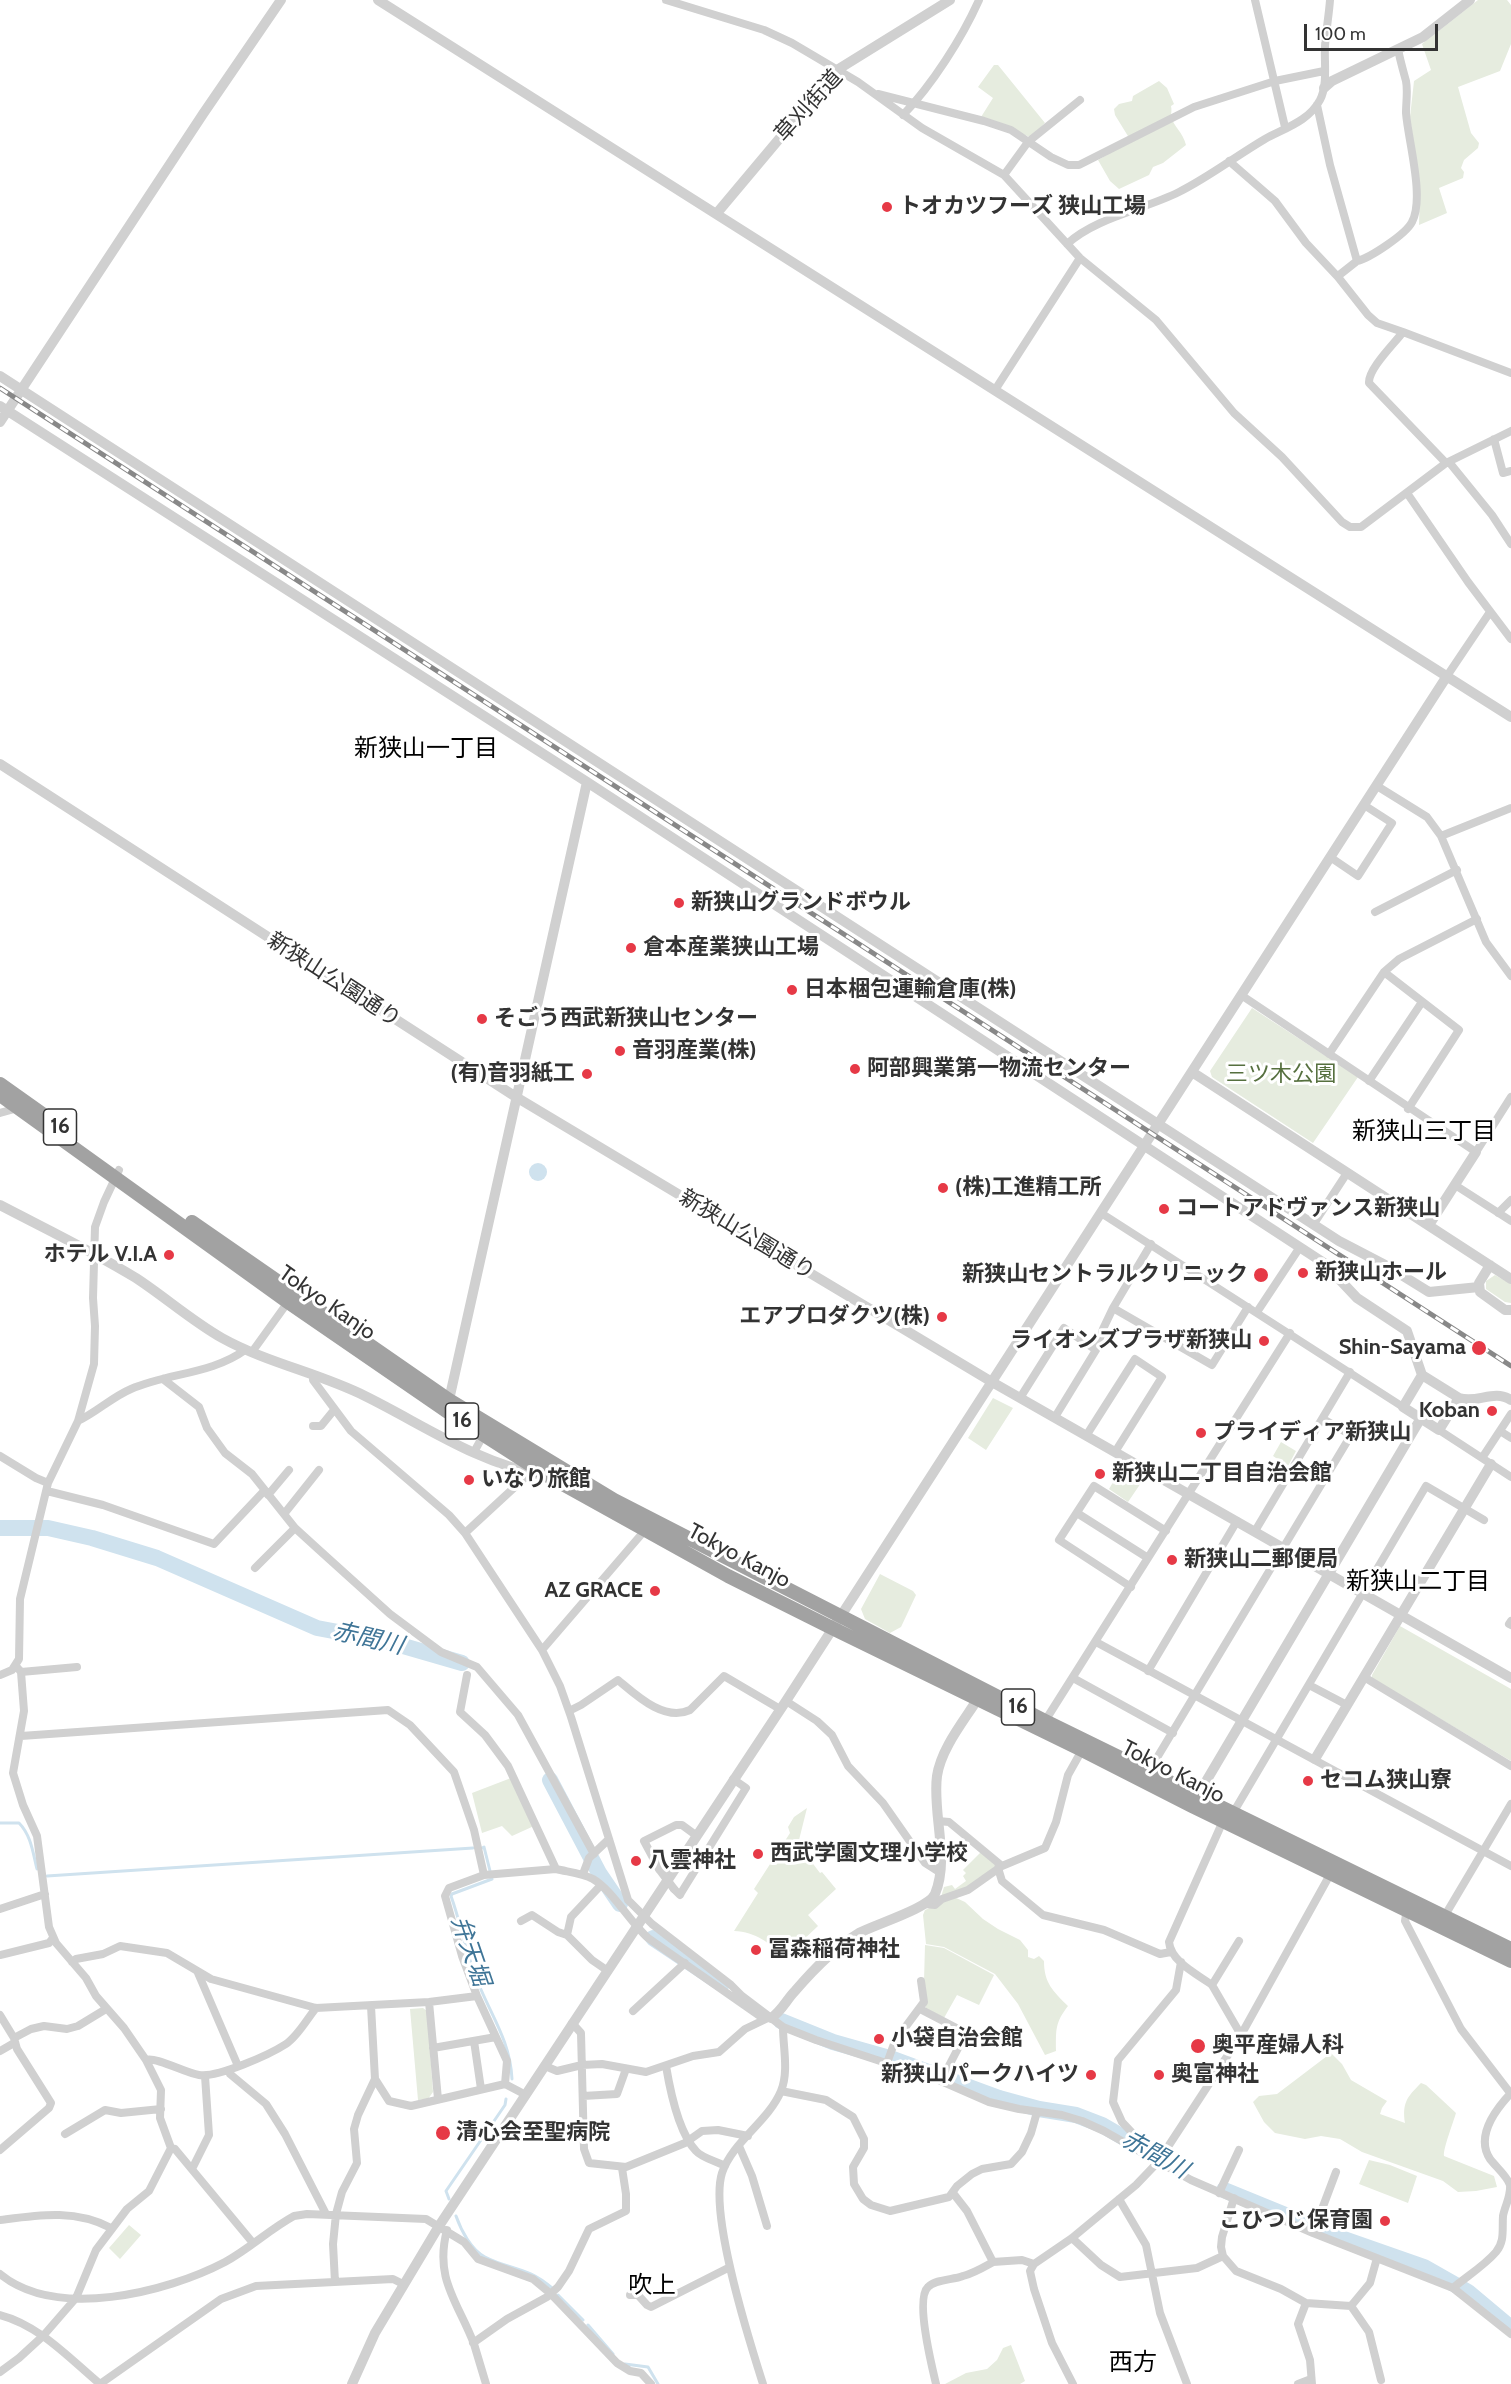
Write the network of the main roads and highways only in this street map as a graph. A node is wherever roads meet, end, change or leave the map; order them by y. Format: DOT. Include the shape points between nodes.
graph roads {
  1 [pos="0,1084"];
  2 [pos="0,1095"];
  3 [pos="117,1174"];
  4 [pos="551,1470"];
  5 [pos="1195,1801"];
  6 [pos="1334,1867"];
  7 [pos="1511,1949"];
  8 [pos="1511,1961"];
  1 -- 3 [label="highway, Tokyo Kanjo / 16"];
  2 -- 3 [label="highway, Tokyo Kanjo / 16"];
  3 -- 4 [label="highway, Tokyo Kanjo / 16"];
  3 -- 4 [label="highway, Tokyo Kanjo / 16" via="288,1302 484,1434"];
  4 -- 5 [label="highway, Tokyo Kanjo / 16"];
  4 -- 5 [label="highway, Tokyo Kanjo / 16" via="728,1576 977,1700"];
  5 -- 6 [label="highway, Tokyo Kanjo / 16"];
  6 -- 7 [label="highway, Tokyo Kanjo / 16"];
  6 -- 8 [label="highway, Tokyo Kanjo / 16"];
}
